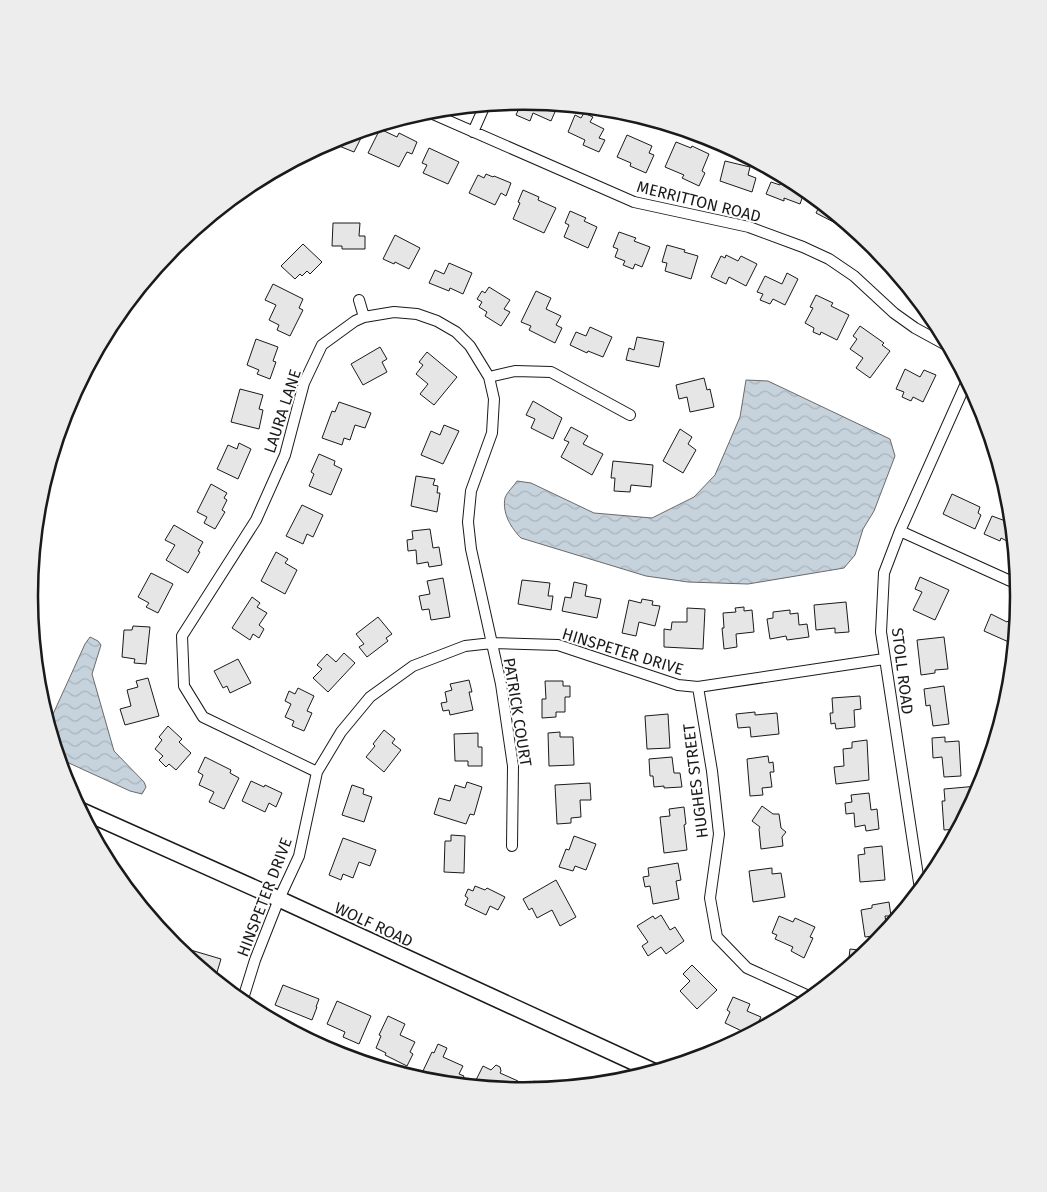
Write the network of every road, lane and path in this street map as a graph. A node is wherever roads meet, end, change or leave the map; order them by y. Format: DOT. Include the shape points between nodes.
graph roads {
  1 [pos="482,112"];
  2 [pos="440,117"];
  3 [pos="472,132"];
  4 [pos="359,300"];
  5 [pos="364,317"];
  6 [pos="936,339"];
  7 [pos="489,377"];
  8 [pos="963,390"];
  9 [pos="630,415"];
  10 [pos="900,531"];
  11 [pos="1009,580"];
  12 [pos="492,643"];
  13 [pos="884,659"];
  14 [pos="698,687"];
  15 [pos="317,772"];
  16 [pos="90,814"];
  17 [pos="512,846"];
  18 [pos="918,879"];
  19 [pos="279,900"];
  20 [pos="803,993"];
  21 [pos="245,994"];
  22 [pos="643,1067"];
  1 -- 3 [label="street"];
  2 -- 3 [label="street, MERRITTON ROAD"];
  3 -- 6 [label="street, MERRITTON ROAD" via="634,202 750,227 829,259 854,276 894,313"];
  4 -- 5 [label="street"];
  5 -- 7 [label="street, LAURA LANE" via="394,312 417,314 437,321 456,332 470,346"];
  5 -- 15 [label="street, LAURA LANE" via="322,345 304,383 285,455 256,520 182,636 184,686 203,717"];
  7 -- 9 [label="street" via="515,371 550,372"];
  7 -- 12 [label="street, LAURA LANE" via="494,400 492,433 471,491 468,522"];
  8 -- 10 [label="street, STOLL ROAD"];
  10 -- 11 [label="street"];
  10 -- 13 [label="street, STOLL ROAD" via="884,573 881,632"];
  12 -- 14 [label="street, HINSPETER DRIVE" via="558,645 678,685"];
  12 -- 15 [label="street, HINSPETER DRIVE" via="465,646 413,666 370,697 341,732"];
  12 -- 17 [label="street, PATRICK COURT" via="513,766"];
  13 -- 14 [label="street, HINSPETER DRIVE"];
  13 -- 18 [label="street, STOLL ROAD"];
  14 -- 20 [label="street, HUGHES STREET" via="719,834 710,898 717,937 747,968"];
  15 -- 19 [label="street, HINSPETER DRIVE" via="299,856"];
  16 -- 19 [label="main road, WOLF ROAD"];
  19 -- 21 [label="street, HINSPETER DRIVE"];
  19 -- 22 [label="main road, WOLF ROAD"];
}
